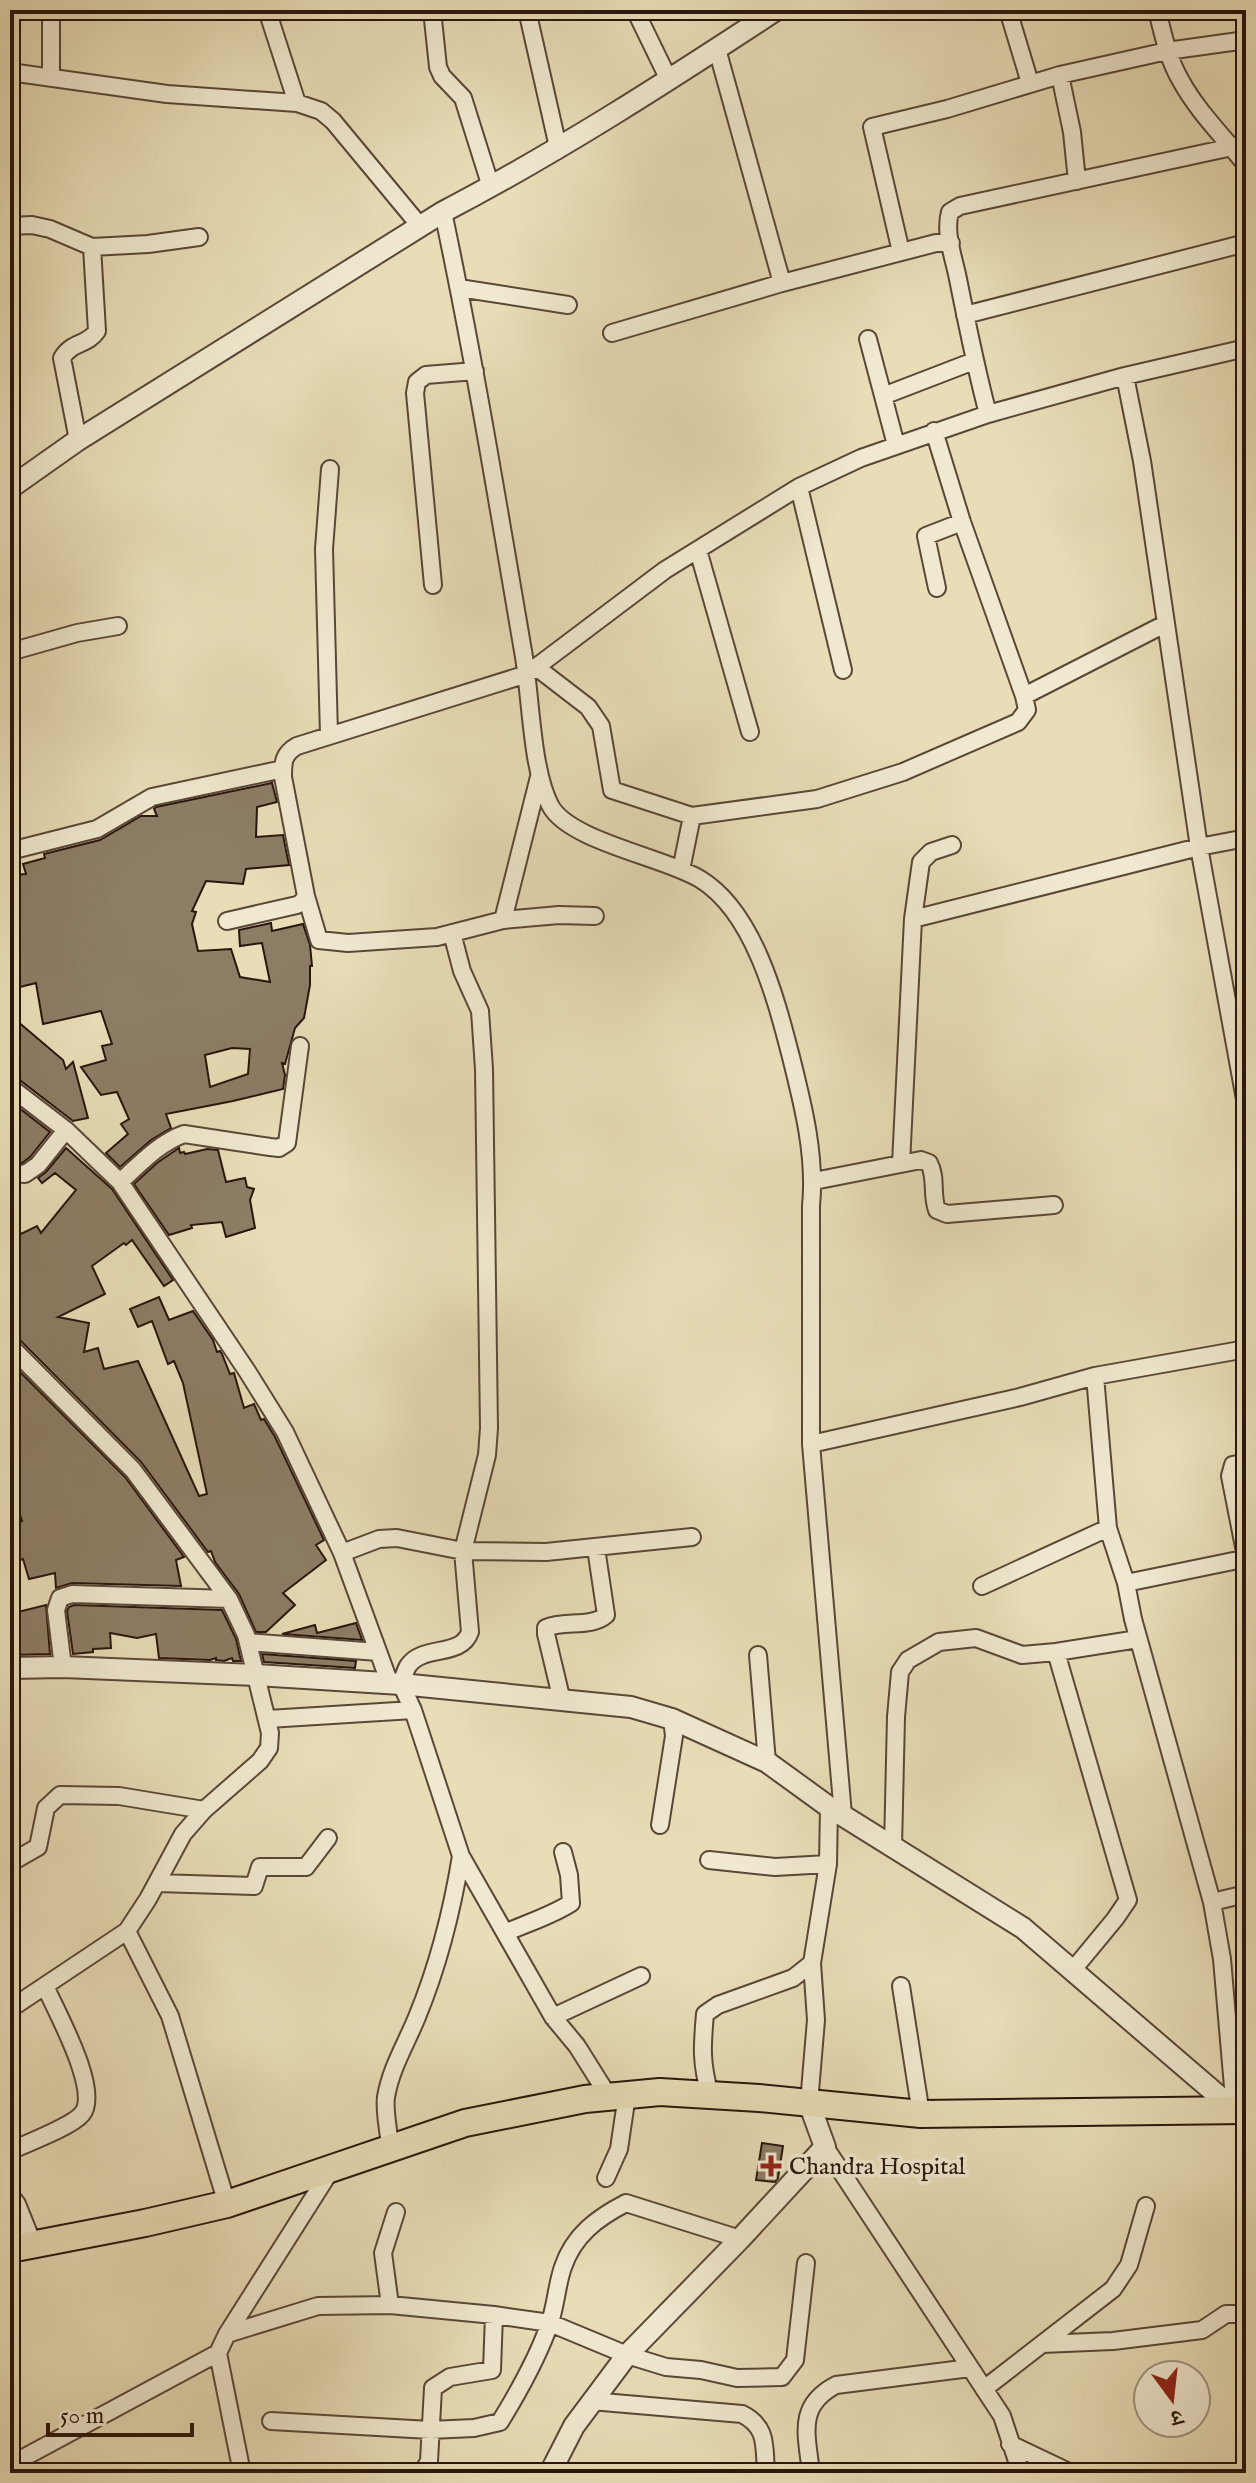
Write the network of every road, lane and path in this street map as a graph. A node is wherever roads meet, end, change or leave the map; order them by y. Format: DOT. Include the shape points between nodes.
graph roads {
  1 [pos="51,10"];
  2 [pos="267,10"];
  3 [pos="432,10"];
  4 [pos="527,10"];
  5 [pos="635,10"];
  6 [pos="776,10"];
  7 [pos="1008,10"];
  8 [pos="1157,10"];
  9 [pos="1246,40"];
  10 [pos="717,49"];
  11 [pos="1167,51"];
  12 [pos="10,72"];
  13 [pos="1060,75"];
  14 [pos="51,78"];
  15 [pos="669,80"];
  16 [pos="1030,83"];
  17 [pos="297,103"];
  18 [pos="1239,145"];
  19 [pos="558,147"];
  20 [pos="1246,165"];
  21 [pos="1077,181"];
  22 [pos="491,187"];
  23 [pos="443,212"];
  24 [pos="10,226"];
  25 [pos="420,226"];
  26 [pos="199,237"];
  27 [pos="951,243"];
  28 [pos="1246,243"];
  29 [pos="92,247"];
  30 [pos="901,252"];
  31 [pos="782,283"];
  32 [pos="459,288"];
  33 [pos="568,305"];
  34 [pos="965,315"];
  35 [pos="612,333"];
  36 [pos="868,339"];
  37 [pos="1246,348"];
  38 [pos="974,361"];
  39 [pos="475,371"];
  40 [pos="1125,376"];
  41 [pos="883,396"];
  42 [pos="988,414"];
  43 [pos="934,431"];
  44 [pos="78,440"];
  45 [pos="896,445"];
  46 [pos="330,469"];
  47 [pos="799,487"];
  48 [pos="10,488"];
  49 [pos="962,522"];
  50 [pos="698,550"];
  51 [pos="433,585"];
  52 [pos="937,588"];
  53 [pos="1165,624"];
  54 [pos="118,626"];
  55 [pos="10,652"];
  56 [pos="532,670"];
  57 [pos="843,670"];
  58 [pos="1024,696"];
  59 [pos="750,732"];
  60 [pos="329,735"];
  61 [pos="283,769"];
  62 [pos="539,776"];
  63 [pos="692,816"];
  64 [pos="1246,838"];
  65 [pos="952,845"];
  66 [pos="1199,847"];
  67 [pos="10,851"];
  68 [pos="681,870"];
  69 [pos="306,896"];
  70 [pos="595,916"];
  71 [pos="913,919"];
  72 [pos="503,920"];
  73 [pos="227,921"];
  74 [pos="452,933"];
  75 [pos="300,1046"];
  76 [pos="10,1087"];
  77 [pos="1246,1105"];
  78 [pos="66,1130"];
  79 [pos="901,1164"];
  80 [pos="10,1173"];
  81 [pos="814,1181"];
  82 [pos="120,1182"];
  83 [pos="1054,1205"];
  84 [pos="10,1346"];
  85 [pos="1246,1349"];
  86 [pos="1095,1376"];
  87 [pos="811,1444"];
  88 [pos="1246,1463"];
  89 [pos="1108,1528"];
  90 [pos="692,1537"];
  91 [pos="596,1548"];
  92 [pos="463,1551"];
  93 [pos="342,1553"];
  94 [pos="1126,1583"];
  95 [pos="982,1586"];
  96 [pos="229,1599"];
  97 [pos="1138,1639"];
  98 [pos="248,1642"];
  99 [pos="378,1652"];
  100 [pos="1056,1652"];
  101 [pos="758,1655"];
  102 [pos="63,1667"];
  103 [pos="10,1668"];
  104 [pos="256,1675"];
  105 [pos="395,1684"];
  106 [pos="562,1701"];
  107 [pos="413,1710"];
  108 [pos="268,1719"];
  109 [pos="672,1719"];
  110 [pos="767,1762"];
  111 [pos="204,1810"];
  112 [pos="836,1811"];
  113 [pos="660,1825"];
  114 [pos="328,1838"];
  115 [pos="893,1847"];
  116 [pos="563,1852"];
  117 [pos="461,1856"];
  118 [pos="709,1860"];
  119 [pos="10,1863"];
  120 [pos="828,1864"];
  121 [pos="157,1883"];
  122 [pos="1246,1894"];
  123 [pos="1212,1902"];
  124 [pos="127,1931"];
  125 [pos="505,1933"];
  126 [pos="812,1963"];
  127 [pos="1072,1971"];
  128 [pos="641,1976"];
  129 [pos="45,1986"];
  130 [pos="901,1986"];
  131 [pos="10,2009"];
  132 [pos="553,2017"];
  133 [pos="710,2095"];
  134 [pos="618,2096"];
  135 [pos="809,2103"];
  136 [pos="1241,2110"];
  137 [pos="921,2114"];
  138 [pos="390,2147"];
  139 [pos="825,2147"];
  140 [pos="10,2151"];
  141 [pos="331,2170"];
  142 [pos="606,2178"];
  143 [pos="10,2195"];
  144 [pos="227,2204"];
  145 [pos="1146,2206"];
  146 [pos="396,2212"];
  147 [pos="740,2239"];
  148 [pos="21,2247"];
  149 [pos="806,2263"];
  150 [pos="390,2305"];
  151 [pos="1246,2314"];
  152 [pos="494,2315"];
  153 [pos="550,2323"];
  154 [pos="227,2334"];
  155 [pos="1042,2344"];
  156 [pos="218,2353"];
  157 [pos="627,2355"];
  158 [pos="970,2368"];
  159 [pos="984,2389"];
  160 [pos="591,2401"];
  161 [pos="271,2421"];
  162 [pos="430,2430"];
  163 [pos="1010,2444"];
  164 [pos="10,2465"];
  165 [pos="242,2473"];
  166 [pos="422,2473"];
  167 [pos="550,2473"];
  168 [pos="766,2473"];
  169 [pos="811,2473"];
  170 [pos="1021,2473"];
  171 [pos="1071,2473"];
  1 -- 14 [label="street"];
  2 -- 17 [label="street"];
  3 -- 22 [label="street" via="438,67 463,98"];
  4 -- 19 [label="street"];
  5 -- 15 [label="street"];
  6 -- 10 [label="street"];
  7 -- 16 [label="street"];
  8 -- 11 [label="street"];
  9 -- 11 [label="street"];
  10 -- 15 [label="street"];
  10 -- 31 [label="street"];
  11 -- 13 [label="street"];
  11 -- 18 [label="street" via="1201,111"];
  12 -- 14 [label="street"];
  13 -- 16 [label="street"];
  13 -- 21 [label="street"];
  14 -- 17 [label="street" via="167,94"];
  15 -- 19 [label="street"];
  16 -- 30 [label="street" via="872,127"];
  17 -- 25 [label="street" via="333,121"];
  18 -- 20 [label="street"];
  18 -- 21 [label="street"];
  19 -- 22 [label="street"];
  21 -- 27 [label="street" via="960,206 950,212 947,223"];
  22 -- 23 [label="street"];
  23 -- 25 [label="street"];
  23 -- 32 [label="street"];
  24 -- 29 [label="street" via="50,229"];
  25 -- 44 [label="street"];
  26 -- 29 [label="street"];
  27 -- 30 [label="street"];
  27 -- 34 [label="street"];
  28 -- 34 [label="street"];
  29 -- 44 [label="street" via="97,331 71,346 62,358"];
  30 -- 31 [label="street"];
  31 -- 35 [label="street"];
  32 -- 33 [label="street"];
  32 -- 39 [label="street"];
  34 -- 38 [label="street"];
  36 -- 41 [label="street"];
  37 -- 40 [label="street"];
  38 -- 41 [label="street"];
  38 -- 42 [label="street"];
  39 -- 51 [label="street" via="426,375 417,382"];
  39 -- 56 [label="street"];
  40 -- 42 [label="street"];
  40 -- 53 [label="street"];
  41 -- 45 [label="street"];
  42 -- 43 [label="street"];
  43 -- 45 [label="street"];
  43 -- 49 [label="street"];
  44 -- 48 [label="street"];
  45 -- 47 [label="street"];
  46 -- 60 [label="street" via="324,549"];
  47 -- 50 [label="street"];
  47 -- 57 [label="street"];
  49 -- 52 [label="street" via="926,536"];
  49 -- 58 [label="street"];
  50 -- 56 [label="street"];
  50 -- 59 [label="street"];
  53 -- 58 [label="street"];
  53 -- 66 [label="street"];
  54 -- 55 [label="street"];
  56 -- 60 [label="street"];
  56 -- 62 [label="street"];
  56 -- 63 [label="street" via="588,707 601,726 612,790"];
  58 -- 63 [label="street" via="1027,710 1018,722 903,772 817,799"];
  60 -- 61 [label="street" via="287,752"];
  61 -- 67 [label="street" via="152,797 97,829"];
  61 -- 69 [label="street"];
  62 -- 68 [label="street" via="551,808 569,824 597,840"];
  62 -- 72 [label="street"];
  63 -- 68 [label="street"];
  64 -- 66 [label="street"];
  65 -- 71 [label="street" via="921,862"];
  66 -- 71 [label="street"];
  66 -- 77 [label="street"];
  68 -- 81 [label="street" via="732,907 775,994 804,1108"];
  69 -- 73 [label="street" via="297,905"];
  69 -- 74 [label="street" via="319,940 348,943"];
  70 -- 72 [label="street"];
  71 -- 79 [label="street"];
  72 -- 74 [label="street"];
  74 -- 92 [label="street" via="480,1011 484,1069 489,1428"];
  75 -- 82 [label="street" via="287,1143 279,1148 184,1134 157,1148"];
  76 -- 78 [label="street"];
  78 -- 80 [label="street" via="38,1165 25,1174"];
  78 -- 82 [label="street"];
  79 -- 81 [label="street"];
  79 -- 83 [label="street" via="929,1163 933,1199 937,1210 947,1214"];
  81 -- 87 [label="street"];
  82 -- 93 [label="street" via="285,1432"];
  84 -- 96 [label="street" via="133,1470"];
  85 -- 86 [label="street"];
  86 -- 87 [label="street"];
  86 -- 89 [label="street"];
  87 -- 112 [label="street"];
  88 -- 94 [label="street" via="1233,1465 1230,1476 1243,1559"];
  89 -- 94 [label="street"];
  89 -- 95 [label="street"];
  90 -- 91 [label="street"];
  91 -- 92 [label="street"];
  91 -- 106 [label="street" via="606,1615 598,1621 546,1628"];
  92 -- 93 [label="street" via="397,1538"];
  92 -- 105 [label="street" via="467,1641 417,1657"];
  93 -- 99 [label="street"];
  94 -- 97 [label="street"];
  96 -- 98 [label="street"];
  96 -- 102 [label="street" via="72,1594 60,1598 56,1610"];
  97 -- 100 [label="street"];
  97 -- 123 [label="street"];
  98 -- 99 [label="street"];
  98 -- 104 [label="street"];
  99 -- 105 [label="street"];
  100 -- 115 [label="street" via="1022,1655 976,1638 939,1642 908,1660 900,1672 896,1717"];
  100 -- 127 [label="street" via="1128,1900"];
  101 -- 110 [label="street"];
  102 -- 103 [label="street"];
  102 -- 104 [label="street"];
  104 -- 105 [label="street"];
  104 -- 108 [label="street"];
  105 -- 106 [label="street"];
  105 -- 107 [label="street"];
  106 -- 109 [label="street" via="631,1707"];
  107 -- 108 [label="street"];
  107 -- 117 [label="street"];
  108 -- 111 [label="street" via="269,1748 260,1761"];
  109 -- 110 [label="street"];
  109 -- 113 [label="street"];
  110 -- 112 [label="street"];
  111 -- 119 [label="street" via="119,1796 60,1795 46,1808 38,1847"];
  111 -- 121 [label="street" via="183,1834"];
  112 -- 115 [label="street"];
  112 -- 120 [label="street"];
  114 -- 121 [label="street" via="306,1867 260,1867 254,1886"];
  115 -- 127 [label="street" via="1023,1928"];
  116 -- 125 [label="street" via="571,1903"];
  117 -- 125 [label="street"];
  117 -- 138 [label="street" via="429,1983 396,2060 386,2100"];
  118 -- 120 [label="street" via="775,1867"];
  120 -- 126 [label="street"];
  121 -- 124 [label="street"];
  122 -- 123 [label="street"];
  123 -- 136 [label="street"];
  124 -- 129 [label="street"];
  124 -- 144 [label="street" via="170,2016"];
  125 -- 132 [label="street"];
  126 -- 133 [label="street" via="793,1978 705,2014 701,2051"];
  126 -- 135 [label="street" via="816,2020"];
  127 -- 136 [label="street"];
  128 -- 132 [label="street"];
  129 -- 131 [label="street"];
  129 -- 140 [label="street" via="82,2070 88,2104 66,2125"];
  130 -- 137 [label="street"];
  132 -- 134 [label="street"];
  133 -- 134 [label="main road"];
  133 -- 135 [label="main road"];
  134 -- 138 [label="main road" via="465,2123"];
  134 -- 142 [label="street" via="619,2149"];
  135 -- 137 [label="main road"];
  135 -- 139 [label="street"];
  136 -- 137 [label="main road"];
  138 -- 141 [label="main road"];
  139 -- 147 [label="street"];
  139 -- 158 [label="street"];
  141 -- 144 [label="main road"];
  141 -- 154 [label="street"];
  143 -- 148 [label="street" via="17,2204"];
  144 -- 148 [label="main road"];
  145 -- 155 [label="street" via="1129,2265 1113,2289"];
  146 -- 150 [label="street" via="383,2253"];
  147 -- 153 [label="street" via="626,2203 578,2236 563,2267"];
  147 -- 157 [label="street"];
  149 -- 157 [label="street" via="795,2360 782,2377 737,2378"];
  150 -- 152 [label="street"];
  150 -- 154 [label="street" via="318,2306"];
  151 -- 155 [label="street" via="1226,2314 1202,2330"];
  152 -- 153 [label="street"];
  152 -- 162 [label="street" via="492,2370 450,2377 433,2388"];
  153 -- 157 [label="street"];
  153 -- 162 [label="street" via="500,2422"];
  154 -- 156 [label="street"];
  155 -- 159 [label="street"];
  156 -- 164 [label="street"];
  156 -- 165 [label="street"];
  157 -- 160 [label="street"];
  158 -- 159 [label="street"];
  158 -- 169 [label="street" via="836,2385 820,2394 810,2406 807,2425"];
  159 -- 163 [label="street" via="1002,2416"];
  160 -- 167 [label="street"];
  160 -- 168 [label="street" via="742,2414 762,2431"];
  161 -- 162 [label="street"];
  162 -- 166 [label="street" via="429,2461"];
  163 -- 170 [label="street"];
  163 -- 171 [label="street"];
}
